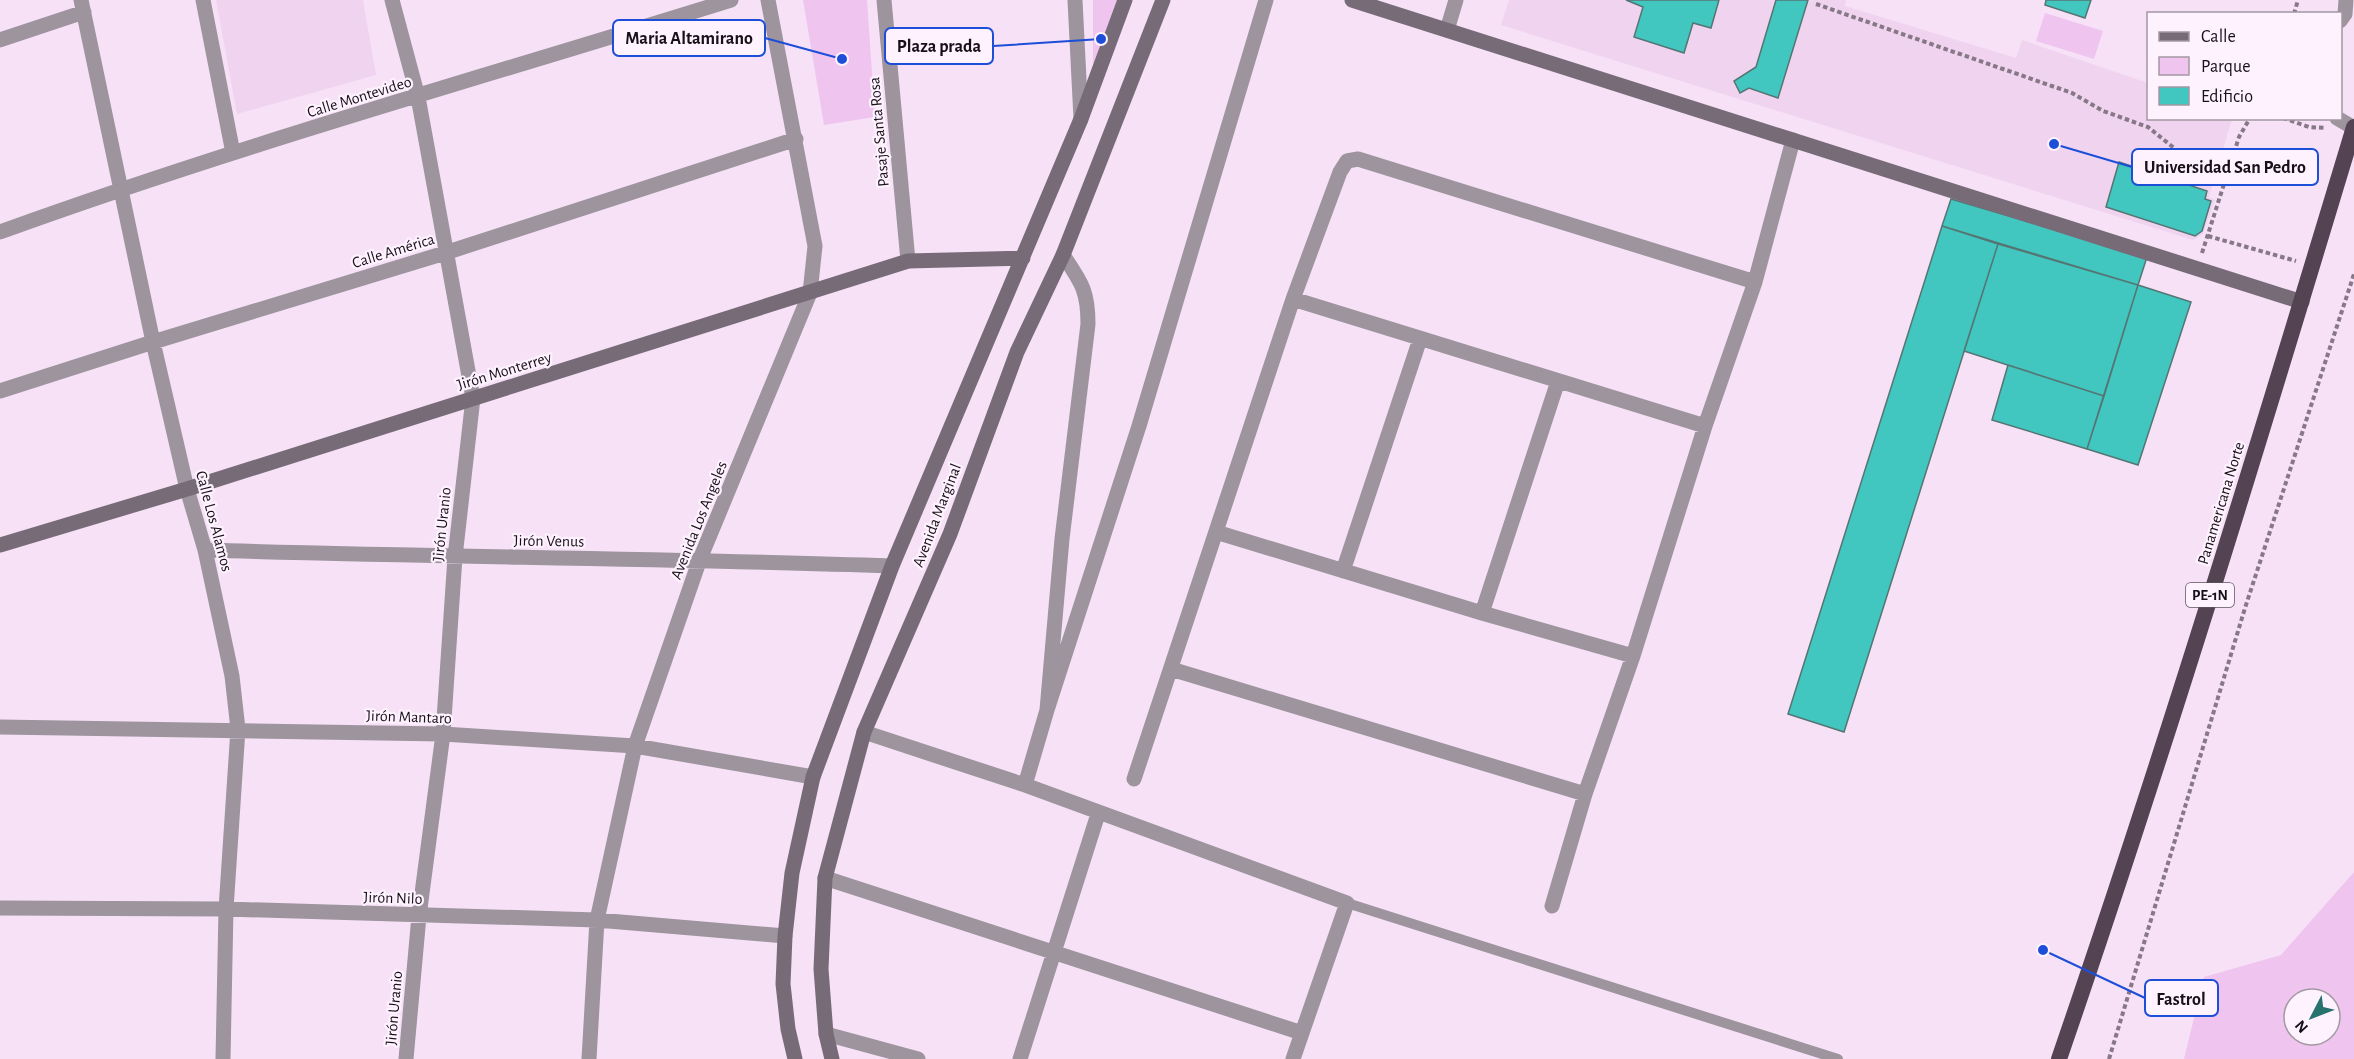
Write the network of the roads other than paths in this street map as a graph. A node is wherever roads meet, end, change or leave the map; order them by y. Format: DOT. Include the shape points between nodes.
graph roads {
  1 [pos="203,0"];
  2 [pos="392,0"];
  3 [pos="731,0"];
  4 [pos="768,0"];
  5 [pos="884,0"];
  6 [pos="1075,0"];
  7 [pos="1125,0"];
  8 [pos="1163,0"];
  9 [pos="1266,0"];
  10 [pos="1352,0"];
  11 [pos="1456,0"];
  12 [pos="2346,0"];
  13 [pos="82,6"];
  14 [pos="2342,18"];
  15 [pos="1447,30"];
  16 [pos="0,40"];
  17 [pos="418,97"];
  18 [pos="1081,119"];
  19 [pos="2354,127"];
  20 [pos="796,139"];
  21 [pos="1793,140"];
  22 [pos="233,153"];
  23 [pos="121,189"];
  24 [pos="0,232"];
  25 [pos="445,253"];
  26 [pos="1063,255"];
  27 [pos="1023,258"];
  28 [pos="908,261"];
  29 [pos="1755,282"];
  30 [pos="810,293"];
  31 [pos="1293,299"];
  32 [pos="2302,302"];
  33 [pos="1420,339"];
  34 [pos="153,342"];
  35 [pos="1558,381"];
  36 [pos="0,391"];
  37 [pos="473,398"];
  38 [pos="1705,426"];
  39 [pos="187,489"];
  40 [pos="1216,532"];
  41 [pos="0,545"];
  42 [pos="205,550"];
  43 [pos="455,557"];
  44 [pos="700,560"];
  45 [pos="892,567"];
  46 [pos="1343,571"];
  47 [pos="1482,613"];
  48 [pos="1633,656"];
  49 [pos="1171,669"];
  50 [pos="1047,710"];
  51 [pos="0,727"];
  52 [pos="238,729"];
  53 [pos="864,732"];
  54 [pos="442,734"];
  55 [pos="635,746"];
  56 [pos="813,777"];
  57 [pos="1134,779"];
  58 [pos="1025,785"];
  59 [pos="1585,794"];
  60 [pos="1098,814"];
  61 [pos="825,878"];
  62 [pos="1347,903"];
  63 [pos="1552,906"];
  64 [pos="0,908"];
  65 [pos="226,909"];
  66 [pos="419,916"];
  67 [pos="597,920"];
  68 [pos="785,936"];
  69 [pos="1054,953"];
  70 [pos="1302,1033"];
  71 [pos="826,1034"];
  72 [pos="223,1059"];
  73 [pos="406,1059"];
  74 [pos="589,1059"];
  75 [pos="795,1059"];
  76 [pos="832,1059"];
  77 [pos="918,1059"];
  78 [pos="1020,1059"];
  79 [pos="1293,1059"];
  80 [pos="1838,1059"];
  81 [pos="2059,1059"];
  1 -- 22 [label="street"];
  2 -- 17 [label="street, Jirón Uranio"];
  3 -- 17 [label="street, Calle Montevideo"];
  4 -- 20 [label="street, Avenida Los Angeles"];
  5 -- 28 [label="street, Pasaje Santa Rosa"];
  6 -- 18 [label="street"];
  7 -- 18 [label="main road, Avenida Marginal"];
  8 -- 26 [label="main road, Avenida Marginal"];
  9 -- 50 [label="street" via="1139,426"];
  10 -- 15 [label="main road"];
  11 -- 15 [label="street"];
  12 -- 14 [label="street"];
  13 -- 16 [label="street"];
  13 -- 23 [label="street, Calle Los Alamos"];
  15 -- 21 [label="main road"];
  17 -- 22 [label="street, Calle Montevideo"];
  17 -- 25 [label="street, Jirón Uranio"];
  18 -- 27 [label="main road, Avenida Marginal"];
  19 -- 32 [label="highway, Panamericana Norte / PE-1N"];
  20 -- 25 [label="street, Calle América"];
  20 -- 30 [label="street, Avenida Los Angeles" via="815,246"];
  21 -- 29 [label="street"];
  21 -- 32 [label="main road"];
  22 -- 23 [label="street, Calle Montevideo"];
  23 -- 24 [label="street, Calle Montevideo"];
  23 -- 34 [label="street, Calle Los Alamos"];
  25 -- 34 [label="street, Calle América"];
  25 -- 37 [label="street, Jirón Uranio"];
  26 -- 50 [label="street" via="1082,283 1088,303 1088,324 1062,539"];
  26 -- 53 [label="main road, Avenida Marginal" via="1017,352 950,534"];
  27 -- 28 [label="main road, Jirón Monterrey"];
  27 -- 45 [label="main road, Avenida Marginal"];
  28 -- 30 [label="main road, Jirón Monterrey"];
  29 -- 31 [label="street" via="1358,159 1347,161 1340,172"];
  29 -- 38 [label="street"];
  30 -- 37 [label="main road, Jirón Monterrey"];
  30 -- 44 [label="street, Avenida Los Angeles"];
  31 -- 33 [label="street"];
  31 -- 40 [label="street"];
  32 -- 81 [label="highway, Panamericana Norte / PE-1N" via="2128,858"];
  33 -- 35 [label="street"];
  33 -- 46 [label="street"];
  34 -- 36 [label="street, Calle América"];
  34 -- 39 [label="street, Calle Los Alamos"];
  35 -- 38 [label="street"];
  35 -- 47 [label="street"];
  37 -- 39 [label="main road, Jirón Monterrey"];
  37 -- 43 [label="street, Jirón Uranio"];
  38 -- 48 [label="street"];
  39 -- 41 [label="main road, Jirón Monterrey"];
  39 -- 42 [label="street, Calle Los Alamos"];
  40 -- 46 [label="street"];
  40 -- 49 [label="street"];
  42 -- 43 [label="street, Jirón Venus"];
  42 -- 52 [label="street, Calle Los Alamos" via="232,676"];
  43 -- 44 [label="street, Jirón Venus"];
  43 -- 54 [label="street, Jirón Uranio"];
  44 -- 45 [label="street, Jirón Venus"];
  44 -- 55 [label="street, Avenida Los Angeles"];
  45 -- 56 [label="main road, Avenida Marginal"];
  46 -- 47 [label="street"];
  47 -- 48 [label="street"];
  48 -- 59 [label="street"];
  49 -- 57 [label="street"];
  49 -- 59 [label="street"];
  50 -- 58 [label="street"];
  51 -- 52 [label="street, Jirón Mantaro"];
  52 -- 54 [label="street, Jirón Mantaro"];
  52 -- 65 [label="street, Calle Los Alamos"];
  53 -- 58 [label="street"];
  53 -- 61 [label="main road, Avenida Marginal"];
  54 -- 55 [label="street, Jirón Mantaro"];
  54 -- 66 [label="street, Jirón Uranio"];
  55 -- 56 [label="street, Jirón Mantaro"];
  55 -- 67 [label="street, Avenida Los Angeles"];
  56 -- 68 [label="main road, Avenida Marginal" via="792,873"];
  58 -- 60 [label="street"];
  59 -- 63 [label="street"];
  60 -- 62 [label="street"];
  60 -- 69 [label="street"];
  61 -- 69 [label="street"];
  61 -- 71 [label="main road, Avenida Marginal" via="821,969"];
  62 -- 70 [label="street"];
  62 -- 80 [label="lane"];
  64 -- 65 [label="street, Jirón Nilo"];
  65 -- 66 [label="street, Jirón Nilo"];
  65 -- 72 [label="street, Calle Los Alamos"];
  66 -- 67 [label="street, Jirón Nilo"];
  66 -- 73 [label="street, Jirón Uranio"];
  67 -- 68 [label="street, Jirón Nilo"];
  67 -- 74 [label="street, Avenida Los Angeles"];
  68 -- 75 [label="main road, Avenida Marginal" via="783,984"];
  69 -- 70 [label="street"];
  69 -- 78 [label="street"];
  70 -- 79 [label="street"];
  71 -- 76 [label="main road, Avenida Marginal"];
  71 -- 77 [label="street"];
}
